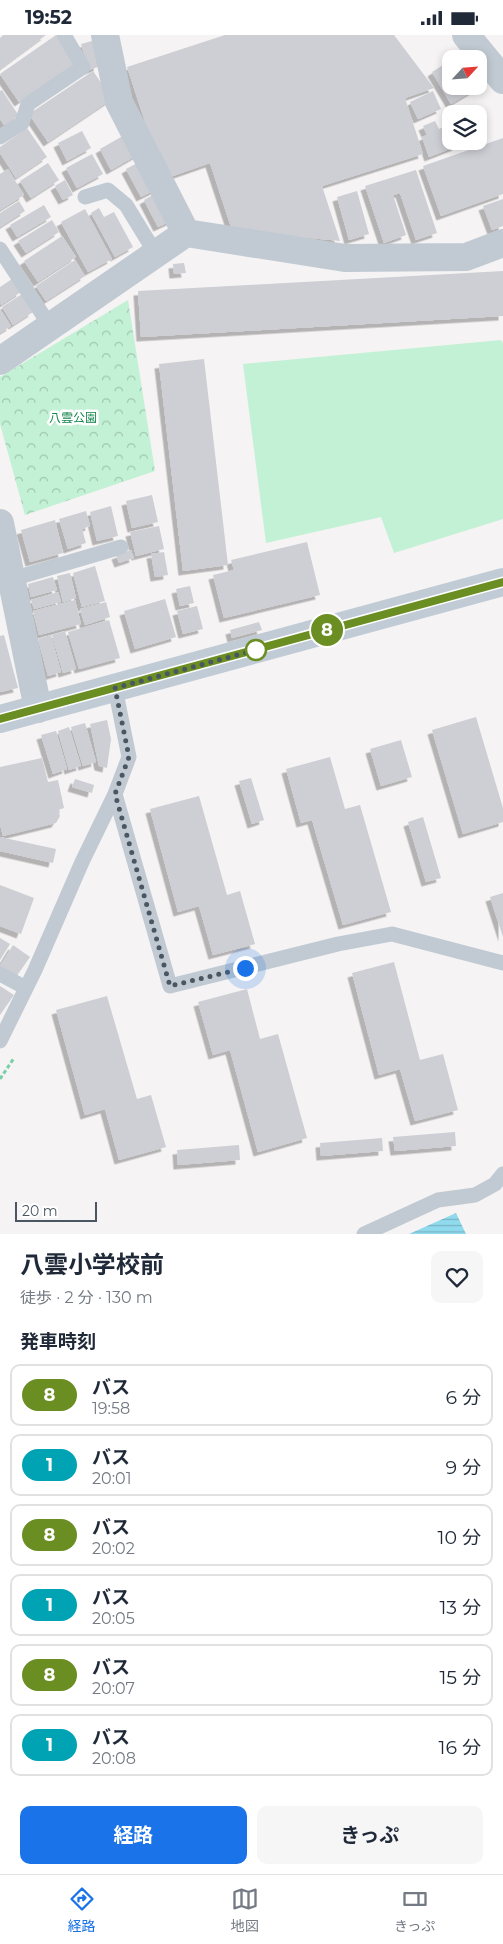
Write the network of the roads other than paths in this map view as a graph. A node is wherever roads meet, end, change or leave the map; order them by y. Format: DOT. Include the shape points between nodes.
graph roads {
  1 [pos="64,35"];
  2 [pos="104,35"];
  3 [pos="466,35"];
  4 [pos="503,80"];
  5 [pos="0,137"];
  6 [pos="85,197"];
  7 [pos="186,233"];
  8 [pos="503,243"];
  9 [pos="0,249"];
  10 [pos="156,254"];
  11 [pos="50,326"];
  12 [pos="0,361"];
  13 [pos="0,523"];
  14 [pos="121,547"];
  15 [pos="12,579"];
  16 [pos="503,582"];
  17 [pos="115,688"];
  18 [pos="38,709"];
  19 [pos="0,719"];
  20 [pos="115,794"];
  21 [pos="503,963"];
  22 [pos="0,973"];
  23 [pos="26,988"];
  24 [pos="0,1041"];
  25 [pos="503,1174"];
  26 [pos="364,1234"];
  1 -- 5 [label="lane" via="83,67 28,104 22,123"];
  2 -- 7 [label="street" via="120,103"];
  3 -- 4 [label="street"];
  6 -- 10 [label="lane" via="108,190 126,205"];
  7 -- 8 [label="street" via="345,259 466,257"];
  7 -- 10 [label="street"];
  9 -- 11 [label="lane"];
  10 -- 11 [label="street"];
  11 -- 12 [label="street"];
  13 -- 15 [label="street"];
  14 -- 15 [label="lane"];
  15 -- 18 [label="street"];
  16 -- 17 [label="main road"];
  17 -- 18 [label="main road"];
  17 -- 20 [label="lane" via="129,757"];
  18 -- 19 [label="main road"];
  20 -- 21 [label="lane" via="170,986 338,944 392,934"];
  20 -- 23 [label="lane"];
  22 -- 23 [label="lane"];
  23 -- 24 [label="lane"];
  25 -- 26 [label="lane" via="488,1189 475,1195 438,1200"];
}
